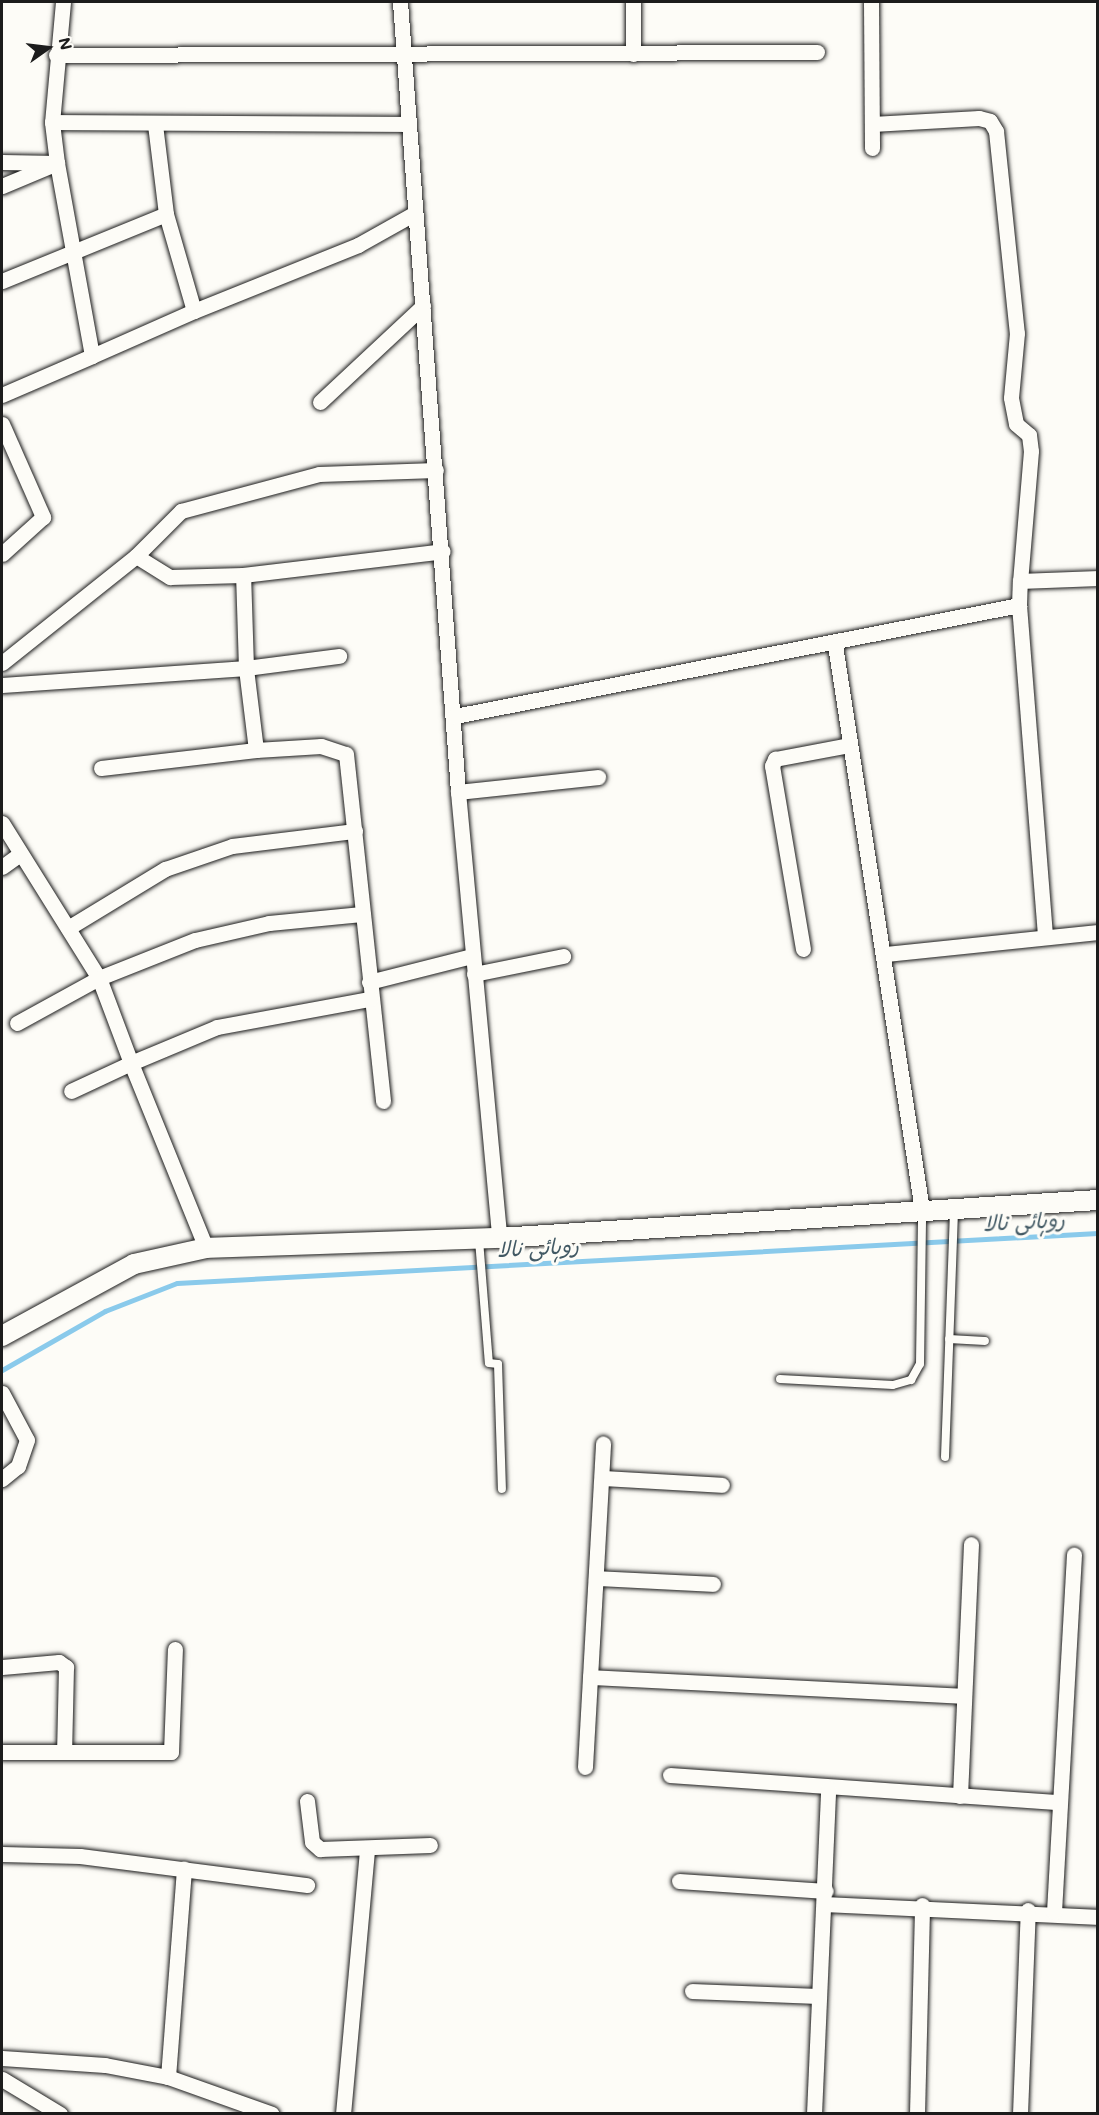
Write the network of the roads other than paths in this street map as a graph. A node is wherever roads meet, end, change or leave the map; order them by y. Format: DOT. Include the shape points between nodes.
graph roads {
  1 [pos="63,2"];
  2 [pos="400,2"];
  3 [pos="633,2"];
  4 [pos="871,2"];
  5 [pos="817,52"];
  6 [pos="633,54"];
  7 [pos="56,55"];
  8 [pos="402,57"];
  9 [pos="52,122"];
  10 [pos="408,124"];
  11 [pos="872,124"];
  12 [pos="154,125"];
  13 [pos="872,148"];
  14 [pos="2,162"];
  15 [pos="57,164"];
  16 [pos="2,186"];
  17 [pos="416,213"];
  18 [pos="166,214"];
  19 [pos="72,253"];
  20 [pos="2,281"];
  21 [pos="423,306"];
  22 [pos="194,311"];
  23 [pos="92,356"];
  24 [pos="2,395"];
  25 [pos="320,402"];
  26 [pos="2,424"];
  27 [pos="436,470"];
  28 [pos="443,551"];
  29 [pos="2,554"];
  30 [pos="136,556"];
  31 [pos="243,575"];
  32 [pos="1098,578"];
  33 [pos="1020,581"];
  34 [pos="1019,605"];
  35 [pos="835,645"];
  36 [pos="339,656"];
  37 [pos="2,663"];
  38 [pos="246,668"];
  39 [pos="2,685"];
  40 [pos="455,716"];
  41 [pos="849,745"];
  42 [pos="256,750"];
  43 [pos="101,768"];
  44 [pos="598,777"];
  45 [pos="458,792"];
  46 [pos="2,822"];
  47 [pos="355,831"];
  48 [pos="20,854"];
  49 [pos="2,867"];
  50 [pos="363,914"];
  51 [pos="68,928"];
  52 [pos="1098,932"];
  53 [pos="1045,936"];
  54 [pos="803,949"];
  55 [pos="886,954"];
  56 [pos="472,956"];
  57 [pos="563,956"];
  58 [pos="474,974"];
  59 [pos="99,978"];
  60 [pos="369,981"];
  61 [pos="370,999"];
  62 [pos="16,1023"];
  63 [pos="131,1063"];
  64 [pos="71,1091"];
  65 [pos="383,1101"];
  66 [pos="1098,1200"];
  67 [pos="922,1210"];
  68 [pos="954,1216"];
  69 [pos="500,1238"];
  70 [pos="479,1245"];
  71 [pos="206,1248"];
  72 [pos="2,1336"];
  73 [pos="949,1339"];
  74 [pos="986,1341"];
  75 [pos="780,1379"];
  76 [pos="3,1396"];
  77 [pos="603,1443"];
  78 [pos="945,1458"];
  79 [pos="602,1478"];
  80 [pos="2,1479"];
  81 [pos="722,1485"];
  82 [pos="502,1489"];
  83 [pos="971,1544"];
  84 [pos="1074,1555"];
  85 [pos="596,1578"];
  86 [pos="713,1584"];
  87 [pos="175,1649"];
  88 [pos="2,1667"];
  89 [pos="590,1677"];
  90 [pos="964,1696"];
  91 [pos="2,1752"];
  92 [pos="64,1752"];
  93 [pos="585,1767"];
  94 [pos="670,1775"];
  95 [pos="828,1788"];
  96 [pos="960,1796"];
  97 [pos="307,1801"];
  98 [pos="1059,1802"];
  99 [pos="430,1845"];
  100 [pos="367,1848"];
  101 [pos="2,1854"];
  102 [pos="184,1869"];
  103 [pos="679,1881"];
  104 [pos="307,1885"];
  105 [pos="826,1898"];
  106 [pos="922,1905"];
  107 [pos="1028,1910"];
  108 [pos="1054,1912"];
  109 [pos="1098,1917"];
  110 [pos="692,1991"];
  111 [pos="817,1996"];
  112 [pos="2,2058"];
  113 [pos="168,2077"];
  114 [pos="2,2079"];
  115 [pos="60,2114"];
  116 [pos="272,2114"];
  117 [pos="343,2114"];
  118 [pos="814,2114"];
  119 [pos="917,2114"];
  120 [pos="1020,2114"];
  1 -- 7 [label="street"];
  2 -- 8 [label="street"];
  3 -- 6 [label="street"];
  4 -- 11 [label="street"];
  5 -- 6 [label="street"];
  6 -- 8 [label="street"];
  7 -- 8 [label="street"];
  7 -- 9 [label="street"];
  8 -- 10 [label="street"];
  9 -- 12 [label="street"];
  9 -- 15 [label="street"];
  10 -- 12 [label="street"];
  10 -- 17 [label="street"];
  11 -- 13 [label="street"];
  11 -- 33 [label="street" via="979,118 990,121 996,131 1017,333 1011,398 1016,424 1029,435 1031,451"];
  12 -- 18 [label="street"];
  14 -- 15 [label="street"];
  15 -- 16 [label="street"];
  15 -- 19 [label="street"];
  17 -- 21 [label="street"];
  17 -- 22 [label="street" via="358,245"];
  18 -- 19 [label="street"];
  18 -- 22 [label="street"];
  19 -- 20 [label="street"];
  19 -- 23 [label="street"];
  21 -- 25 [label="street"];
  21 -- 27 [label="street"];
  22 -- 23 [label="street"];
  23 -- 24 [label="street"];
  26 -- 29 [label="street" via="43,518"];
  27 -- 28 [label="street"];
  27 -- 30 [label="street" via="319,474 206,502 181,511"];
  28 -- 31 [label="street"];
  28 -- 40 [label="street"];
  30 -- 31 [label="street" via="170,577"];
  30 -- 37 [label="street"];
  31 -- 38 [label="street"];
  32 -- 33 [label="street"];
  33 -- 34 [label="street"];
  34 -- 35 [label="street"];
  34 -- 53 [label="street"];
  35 -- 40 [label="street"];
  35 -- 41 [label="street"];
  36 -- 38 [label="street"];
  38 -- 39 [label="street"];
  38 -- 42 [label="street"];
  40 -- 45 [label="street"];
  41 -- 54 [label="street" via="775,759 772,766"];
  41 -- 55 [label="street"];
  42 -- 43 [label="street"];
  42 -- 47 [label="street" via="340,748 346,754"];
  44 -- 45 [label="street"];
  45 -- 56 [label="street"];
  46 -- 48 [label="street"];
  47 -- 50 [label="street"];
  47 -- 51 [label="street" via="221,850 165,869"];
  48 -- 49 [label="street"];
  48 -- 51 [label="street"];
  50 -- 59 [label="street" via="269,923 195,940"];
  50 -- 60 [label="street"];
  51 -- 59 [label="street"];
  52 -- 53 [label="street"];
  53 -- 55 [label="street"];
  55 -- 67 [label="street"];
  56 -- 58 [label="street"];
  56 -- 60 [label="street"];
  57 -- 58 [label="street"];
  58 -- 69 [label="street"];
  59 -- 62 [label="street"];
  59 -- 63 [label="street"];
  60 -- 61 [label="street"];
  61 -- 63 [label="street" via="217,1027"];
  61 -- 65 [label="street"];
  63 -- 64 [label="street"];
  63 -- 71 [label="street"];
  66 -- 68 [label="street"];
  67 -- 68 [label="street"];
  67 -- 69 [label="street"];
  67 -- 75 [label="lane" via="920,1364 911,1380 893,1385"];
  68 -- 73 [label="lane"];
  69 -- 70 [label="street"];
  70 -- 71 [label="street"];
  70 -- 82 [label="lane" via="489,1363 498,1364"];
  71 -- 72 [label="street" via="134,1264"];
  73 -- 74 [label="lane"];
  73 -- 78 [label="lane"];
  76 -- 80 [label="street" via="27,1440 18,1466"];
  77 -- 79 [label="street"];
  79 -- 81 [label="street"];
  79 -- 85 [label="street"];
  83 -- 90 [label="street"];
  84 -- 98 [label="street"];
  85 -- 86 [label="street"];
  85 -- 89 [label="street"];
  87 -- 92 [label="street" via="171,1752"];
  88 -- 92 [label="street" via="59,1662 66,1667"];
  89 -- 90 [label="street"];
  89 -- 93 [label="street"];
  90 -- 96 [label="street"];
  91 -- 92 [label="street"];
  94 -- 95 [label="street"];
  95 -- 96 [label="street"];
  95 -- 105 [label="street"];
  96 -- 98 [label="street"];
  97 -- 100 [label="street" via="315,1847"];
  98 -- 108 [label="street"];
  99 -- 100 [label="street"];
  100 -- 117 [label="street"];
  101 -- 102 [label="street" via="80,1856"];
  102 -- 104 [label="street"];
  102 -- 113 [label="street"];
  103 -- 105 [label="street"];
  105 -- 106 [label="street"];
  105 -- 111 [label="street"];
  106 -- 107 [label="street"];
  106 -- 119 [label="street"];
  107 -- 108 [label="street"];
  107 -- 120 [label="street"];
  108 -- 109 [label="street"];
  110 -- 111 [label="street"];
  111 -- 118 [label="street"];
  112 -- 113 [label="street" via="105,2065"];
  113 -- 116 [label="street"];
  114 -- 115 [label="street"];
}
